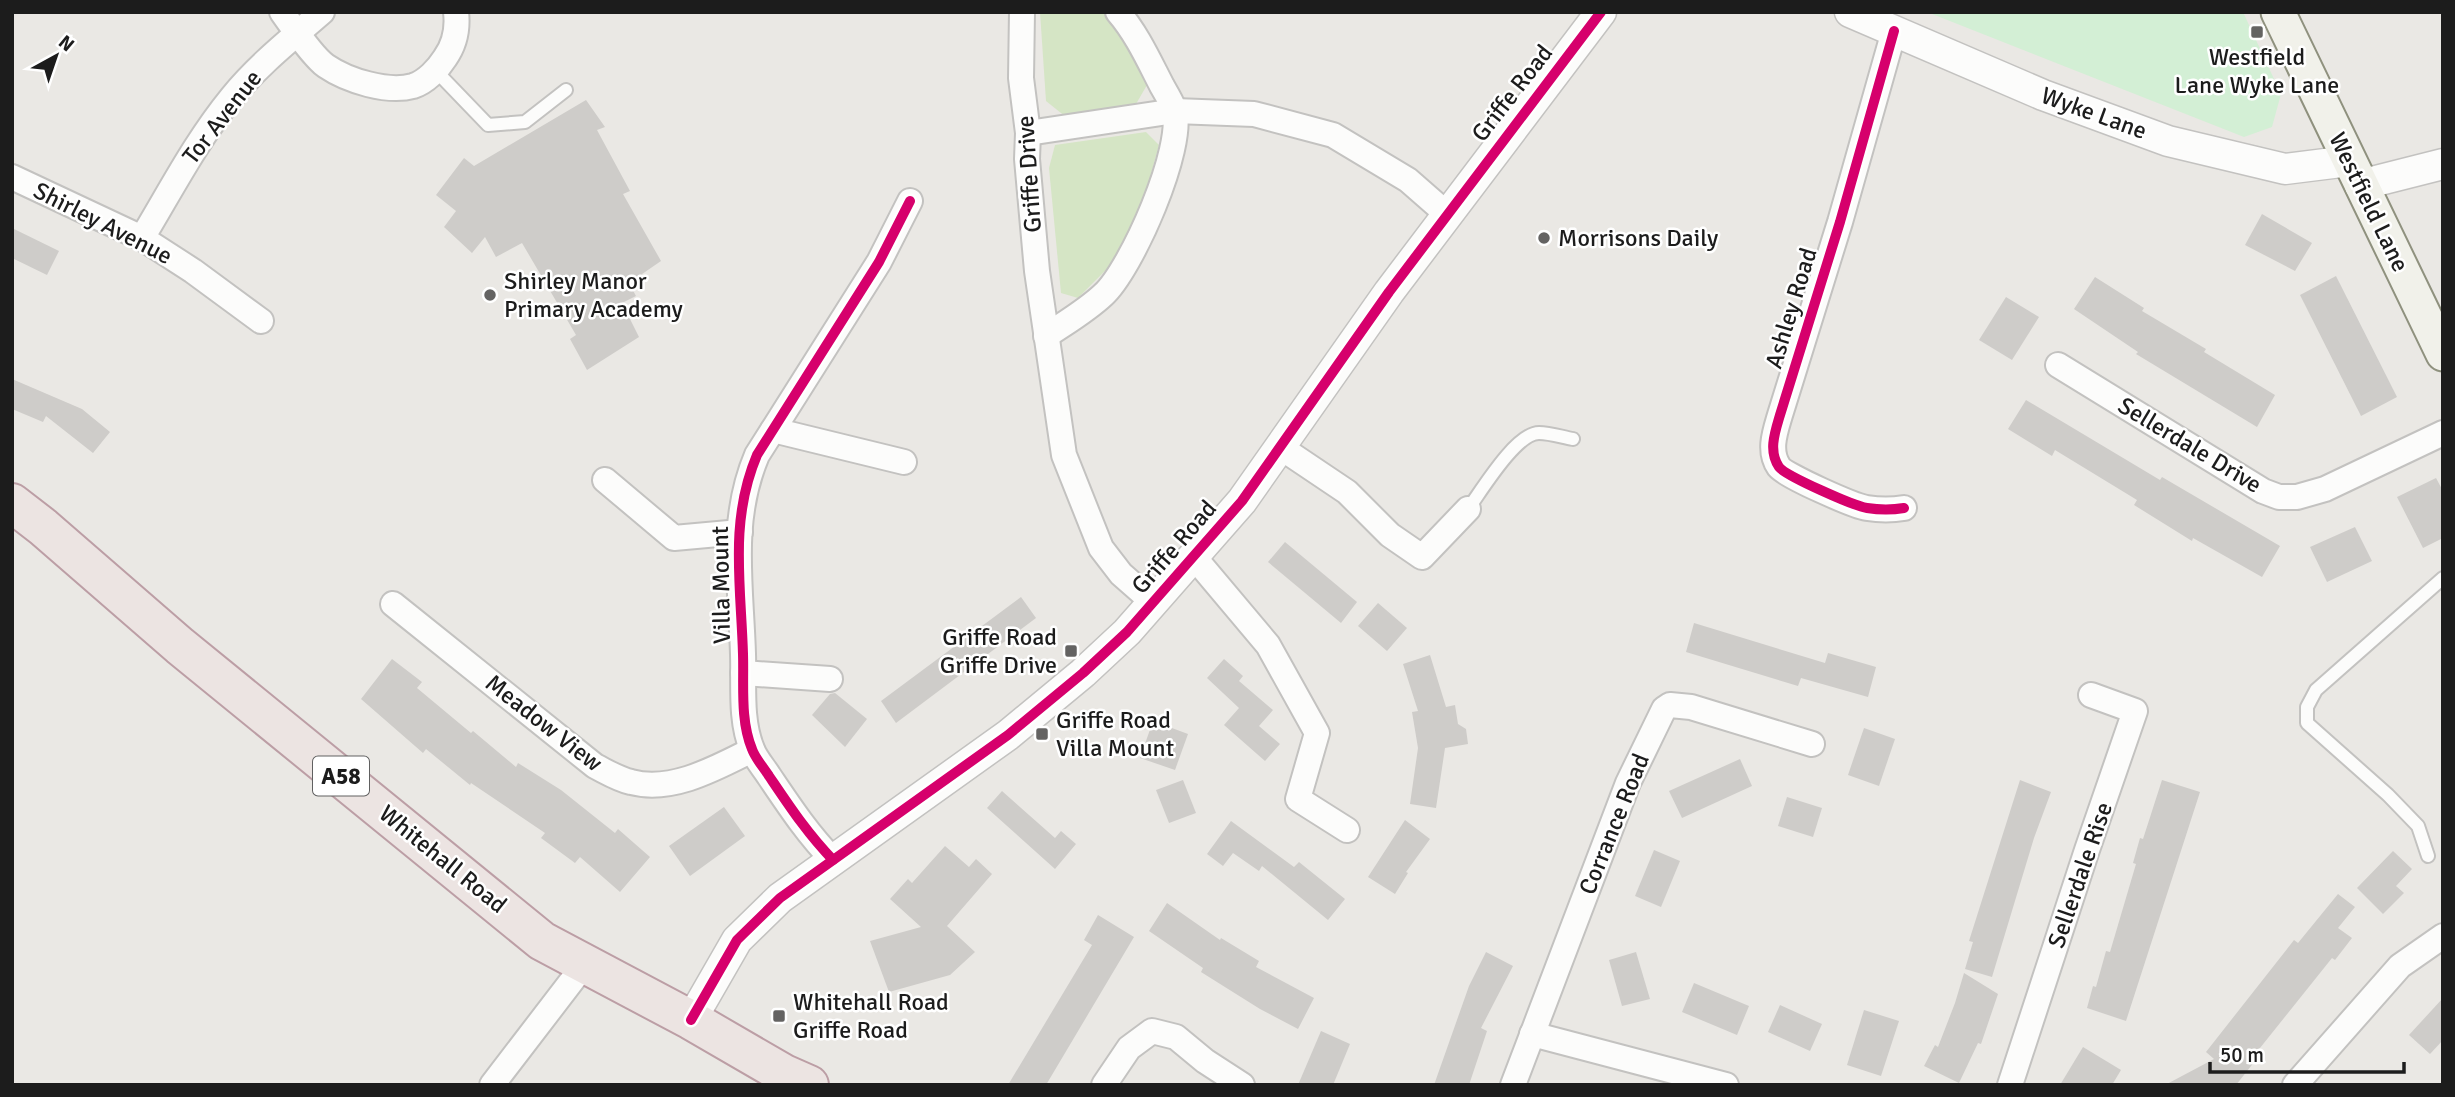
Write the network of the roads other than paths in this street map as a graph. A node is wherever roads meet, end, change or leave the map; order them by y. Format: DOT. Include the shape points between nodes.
graph roads {
  1 [pos="282,12"];
  2 [pos="322,12"];
  3 [pos="456,12"];
  4 [pos="1022,12"];
  5 [pos="1118,12"];
  6 [pos="1601,12"];
  7 [pos="1850,12"];
  8 [pos="2278,12"];
  9 [pos="1894,31"];
  10 [pos="298,33"];
  11 [pos="436,71"];
  12 [pos="566,90"];
  13 [pos="1175,111"];
  14 [pos="1028,133"];
  15 [pos="2443,164"];
  16 [pos="2354,173"];
  17 [pos="12,177"];
  18 [pos="910,201"];
  19 [pos="1448,215"];
  20 [pos="142,238"];
  21 [pos="261,321"];
  22 [pos="1046,336"];
  23 [pos="2443,354"];
  24 [pos="2058,365"];
  25 [pos="773,430"];
  26 [pos="2443,433"];
  27 [pos="1573,439"];
  28 [pos="1280,447"];
  29 [pos="904,462"];
  30 [pos="605,480"];
  31 [pos="12,503"];
  32 [pos="1904,508"];
  33 [pos="1468,509"];
  34 [pos="740,533"];
  35 [pos="1194,557"];
  36 [pos="2443,578"];
  37 [pos="1154,603"];
  38 [pos="393,604"];
  39 [pos="743,673"];
  40 [pos="830,680"];
  41 [pos="2091,695"];
  42 [pos="1812,744"];
  43 [pos="752,750"];
  44 [pos="1347,830"];
  45 [pos="2428,856"];
  46 [pos="833,860"];
  47 [pos="2443,936"];
  48 [pos="584,965"];
  49 [pos="691,1020"];
  50 [pos="1532,1034"];
  51 [pos="492,1085"];
  52 [pos="810,1085"];
  53 [pos="1104,1085"];
  54 [pos="1242,1085"];
  55 [pos="1513,1085"];
  56 [pos="1726,1085"];
  57 [pos="2010,1085"];
  58 [pos="2295,1085"];
  1 -- 10 [label="street"];
  2 -- 10 [label="street, Tor Avenue"];
  3 -- 11 [label="street" via="454,39"];
  4 -- 14 [label="street, Griffe Drive" via="1021,78"];
  5 -- 13 [label="street"];
  6 -- 19 [label="street, Griffe Road"];
  7 -- 9 [label="street, Wyke Lane"];
  8 -- 16 [label="main road, Westfield Lane"];
  9 -- 16 [label="street, Wyke Lane" via="2043,95 2168,141 2285,169"];
  9 -- 32 [label="street, Ashley Road" via="1773,447 1786,474 1864,508"];
  10 -- 11 [label="street" via="325,66 365,84 416,86"];
  10 -- 20 [label="street, Tor Avenue" via="232,97 187,159"];
  11 -- 12 [label="lane" via="488,125 525,122"];
  13 -- 14 [label="street"];
  13 -- 19 [label="street" via="1254,114 1333,135 1408,180"];
  13 -- 22 [label="street" via="1175,141 1159,196 1123,268 1105,294"];
  14 -- 22 [label="street, Griffe Drive"];
  15 -- 16 [label="street, Wyke Lane"];
  16 -- 23 [label="main road, Westfield Lane"];
  17 -- 20 [label="street, Shirley Avenue"];
  18 -- 25 [label="street, Villa Mount" via="879,262"];
  19 -- 28 [label="street, Griffe Road"];
  20 -- 21 [label="street, Shirley Avenue"];
  22 -- 37 [label="street, Griffe Drive" via="1064,455 1101,548 1121,574"];
  24 -- 26 [label="street, Sellerdale Drive" via="2279,497 2325,488"];
  25 -- 29 [label="street"];
  25 -- 34 [label="street, Villa Mount" via="749,473"];
  27 -- 33 [label="lane" via="1539,433 1526,436"];
  28 -- 33 [label="street" via="1347,492 1390,535 1422,557"];
  28 -- 35 [label="street, Griffe Road"];
  30 -- 34 [label="street" via="674,538"];
  31 -- 48 [label="highway, Whitehall Road / A58" via="542,941"];
  34 -- 39 [label="street, Villa Mount" via="737,562"];
  35 -- 37 [label="street, Griffe Road"];
  35 -- 44 [label="street" via="1268,645 1317,733 1298,799"];
  36 -- 45 [label="lane" via="2316,690 2306,707 2307,723 2418,826"];
  37 -- 46 [label="street, Griffe Road" via="1105,654 1008,735"];
  38 -- 43 [label="street, Meadow View" via="595,766 616,777 650,785 667,783 704,773"];
  39 -- 40 [label="street"];
  39 -- 43 [label="street, Villa Mount" via="744,714"];
  41 -- 57 [label="street, Sellerdale Rise" via="2136,711"];
  42 -- 50 [label="street, Corrance Road" via="1691,707 1670,705 1664,709 1628,783"];
  43 -- 46 [label="street, Villa Mount" via="806,831"];
  46 -- 49 [label="street, Griffe Road" via="780,898 737,940"];
  47 -- 58 [label="street" via="2400,966"];
  48 -- 49 [label="highway, Whitehall Road / A58"];
  48 -- 51 [label="street"];
  49 -- 52 [label="highway, Whitehall Road / A58"];
  50 -- 55 [label="street, Corrance Road"];
  50 -- 56 [label="street"];
  53 -- 54 [label="street" via="1129,1048 1152,1031 1176,1037"];
}
